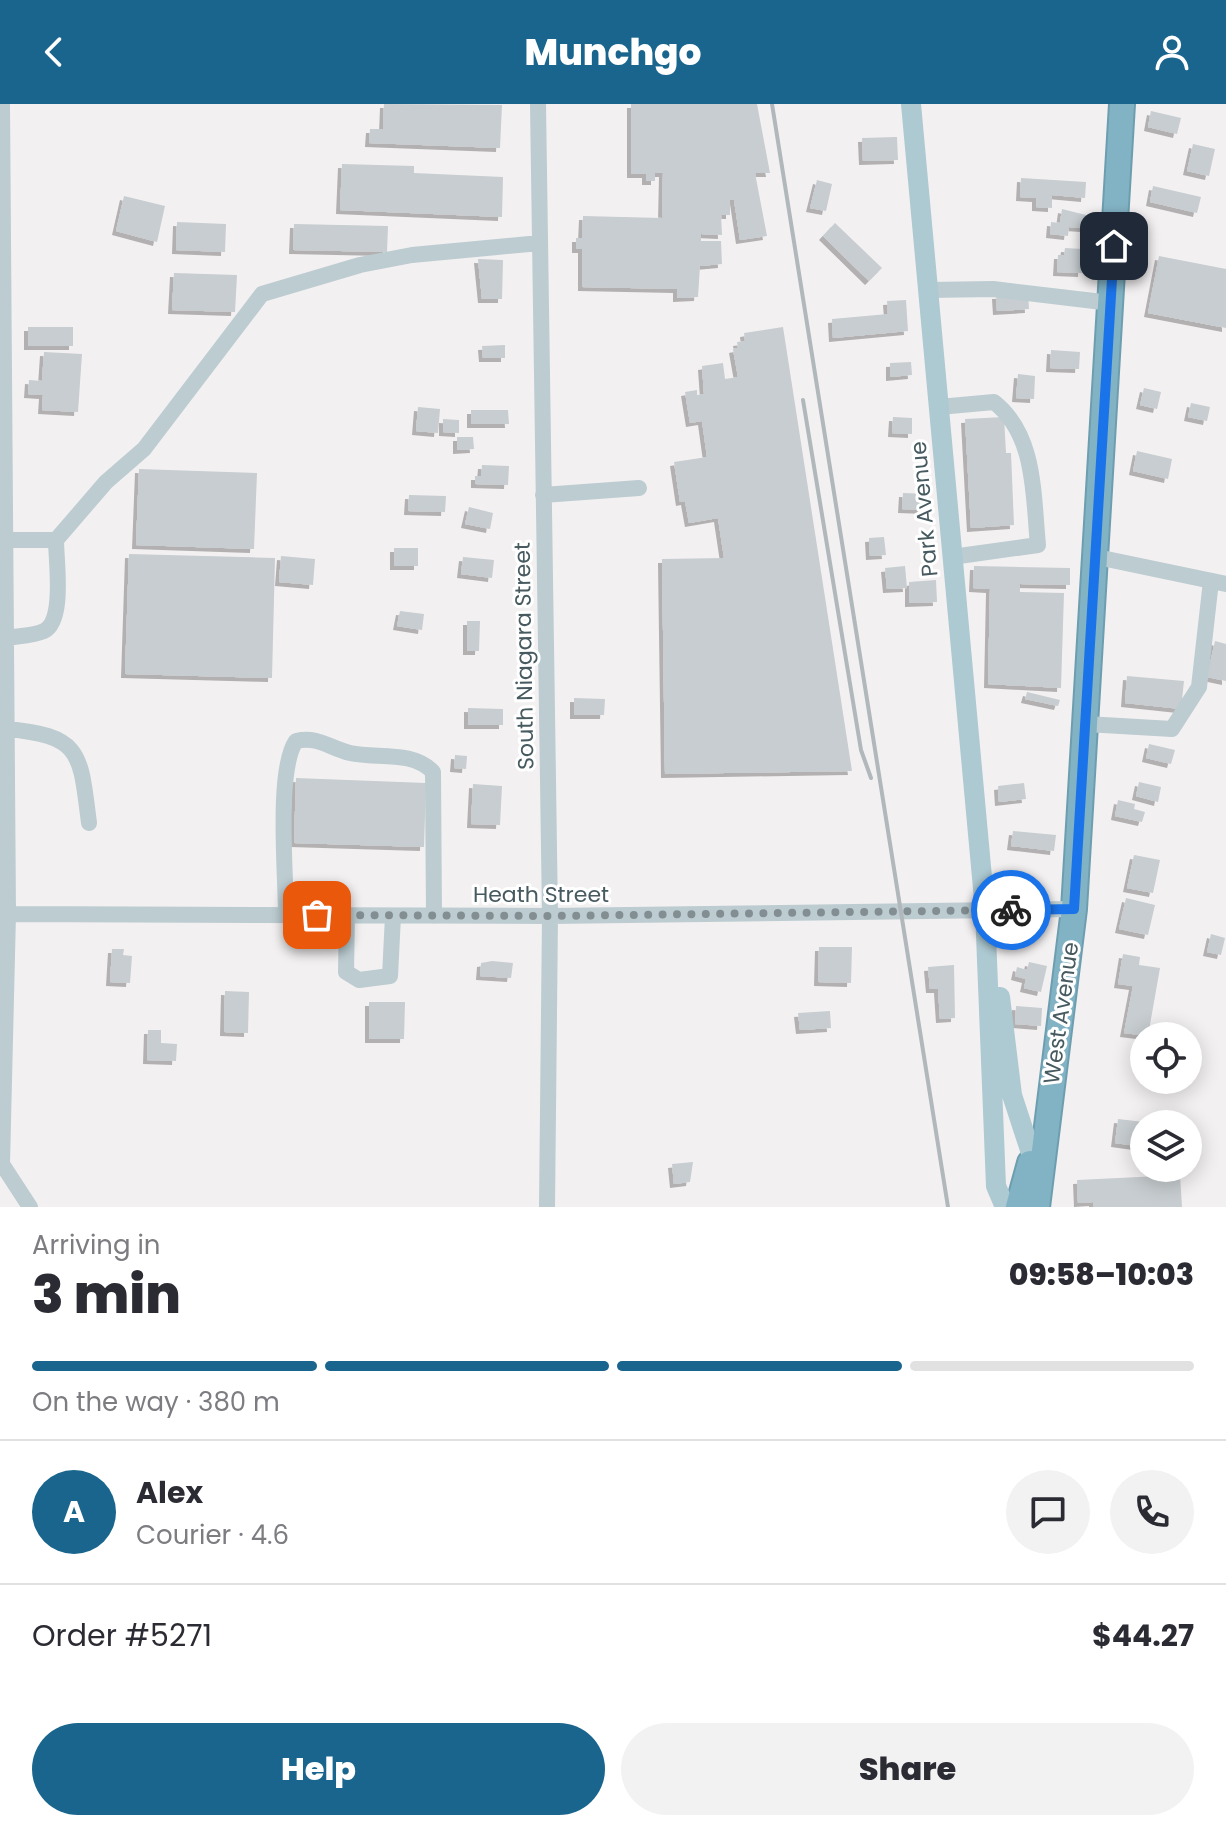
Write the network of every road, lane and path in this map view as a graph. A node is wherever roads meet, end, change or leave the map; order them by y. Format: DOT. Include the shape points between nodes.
graph roads {
  1 [pos="2,104"];
  2 [pos="538,104"];
  3 [pos="911,104"];
  4 [pos="1122,104"];
  5 [pos="540,243"];
  6 [pos="928,290"];
  7 [pos="1111,303"];
  8 [pos="939,407"];
  9 [pos="639,488"];
  10 [pos="543,495"];
  11 [pos="5,540"];
  12 [pos="56,540"];
  13 [pos="952,557"];
  14 [pos="1097,557"];
  15 [pos="1219,583"];
  16 [pos="4,651"];
  17 [pos="1086,724"];
  18 [pos="7,729"];
  19 [pos="89,823"];
  20 [pos="1074,909"];
  21 [pos="985,910"];
  22 [pos="8,914"];
  23 [pos="286,915"];
  24 [pos="347,915"];
  25 [pos="393,916"];
  26 [pos="434,916"];
  27 [pos="550,916"];
  28 [pos="1047,1107"];
  29 [pos="1032,1156"];
  30 [pos="30,1207"];
  31 [pos="547,1207"];
  32 [pos="1005,1207"];
  33 [pos="1018,1207"];
  34 [pos="1037,1207"];
  1 -- 11 [label="street"];
  2 -- 5 [label="street, South Niagara Street"];
  3 -- 6 [label="main road, Park Avenue"];
  4 -- 7 [label="highway, West Avenue"];
  5 -- 10 [label="street, South Niagara Street"];
  5 -- 12 [label="street" via="412,255 262,294 144,449 106,482"];
  6 -- 7 [label="street" via="993,289"];
  6 -- 8 [label="main road, Park Avenue"];
  7 -- 14 [label="highway, West Avenue"];
  8 -- 13 [label="main road, Park Avenue"];
  8 -- 13 [label="street" via="994,402 1012,416 1023,438 1038,545"];
  9 -- 10 [label="street"];
  10 -- 27 [label="street, South Niagara Street"];
  11 -- 12 [label="street"];
  11 -- 16 [label="street"];
  12 -- 16 [label="street" via="53,624"];
  13 -- 21 [label="main road, Park Avenue"];
  14 -- 15 [label="street"];
  14 -- 17 [label="highway, West Avenue"];
  15 -- 17 [label="street" via="1199,687 1172,729"];
  16 -- 18 [label="street"];
  17 -- 20 [label="highway, West Avenue"];
  18 -- 19 [label="street" via="58,737 74,751"];
  18 -- 22 [label="street"];
  20 -- 21 [label="street, Heath Street"];
  20 -- 28 [label="highway, West Avenue"];
  21 -- 27 [label="street, Heath Street"];
  21 -- 29 [label="main road, Park Avenue" via="1012,1095"];
  21 -- 32 [label="main road, Park Avenue" via="996,1186"];
  22 -- 23 [label="street, Heath Street"];
  22 -- 30 [label="street" via="2,1164"];
  23 -- 24 [label="street, Heath Street"];
  23 -- 26 [label="street" via="289,751 296,741 317,739 347,753 412,759 433,772"];
  24 -- 25 [label="street, Heath Street"];
  24 -- 25 [label="street" via="346,972 359,980 390,976"];
  25 -- 26 [label="street, Heath Street"];
  26 -- 27 [label="street, Heath Street"];
  27 -- 31 [label="street, South Niagara Street"];
  28 -- 29 [label="highway"];
  28 -- 34 [label="highway"];
  29 -- 33 [label="highway"];
  29 -- 34 [label="street, Park Avenue"];
}
